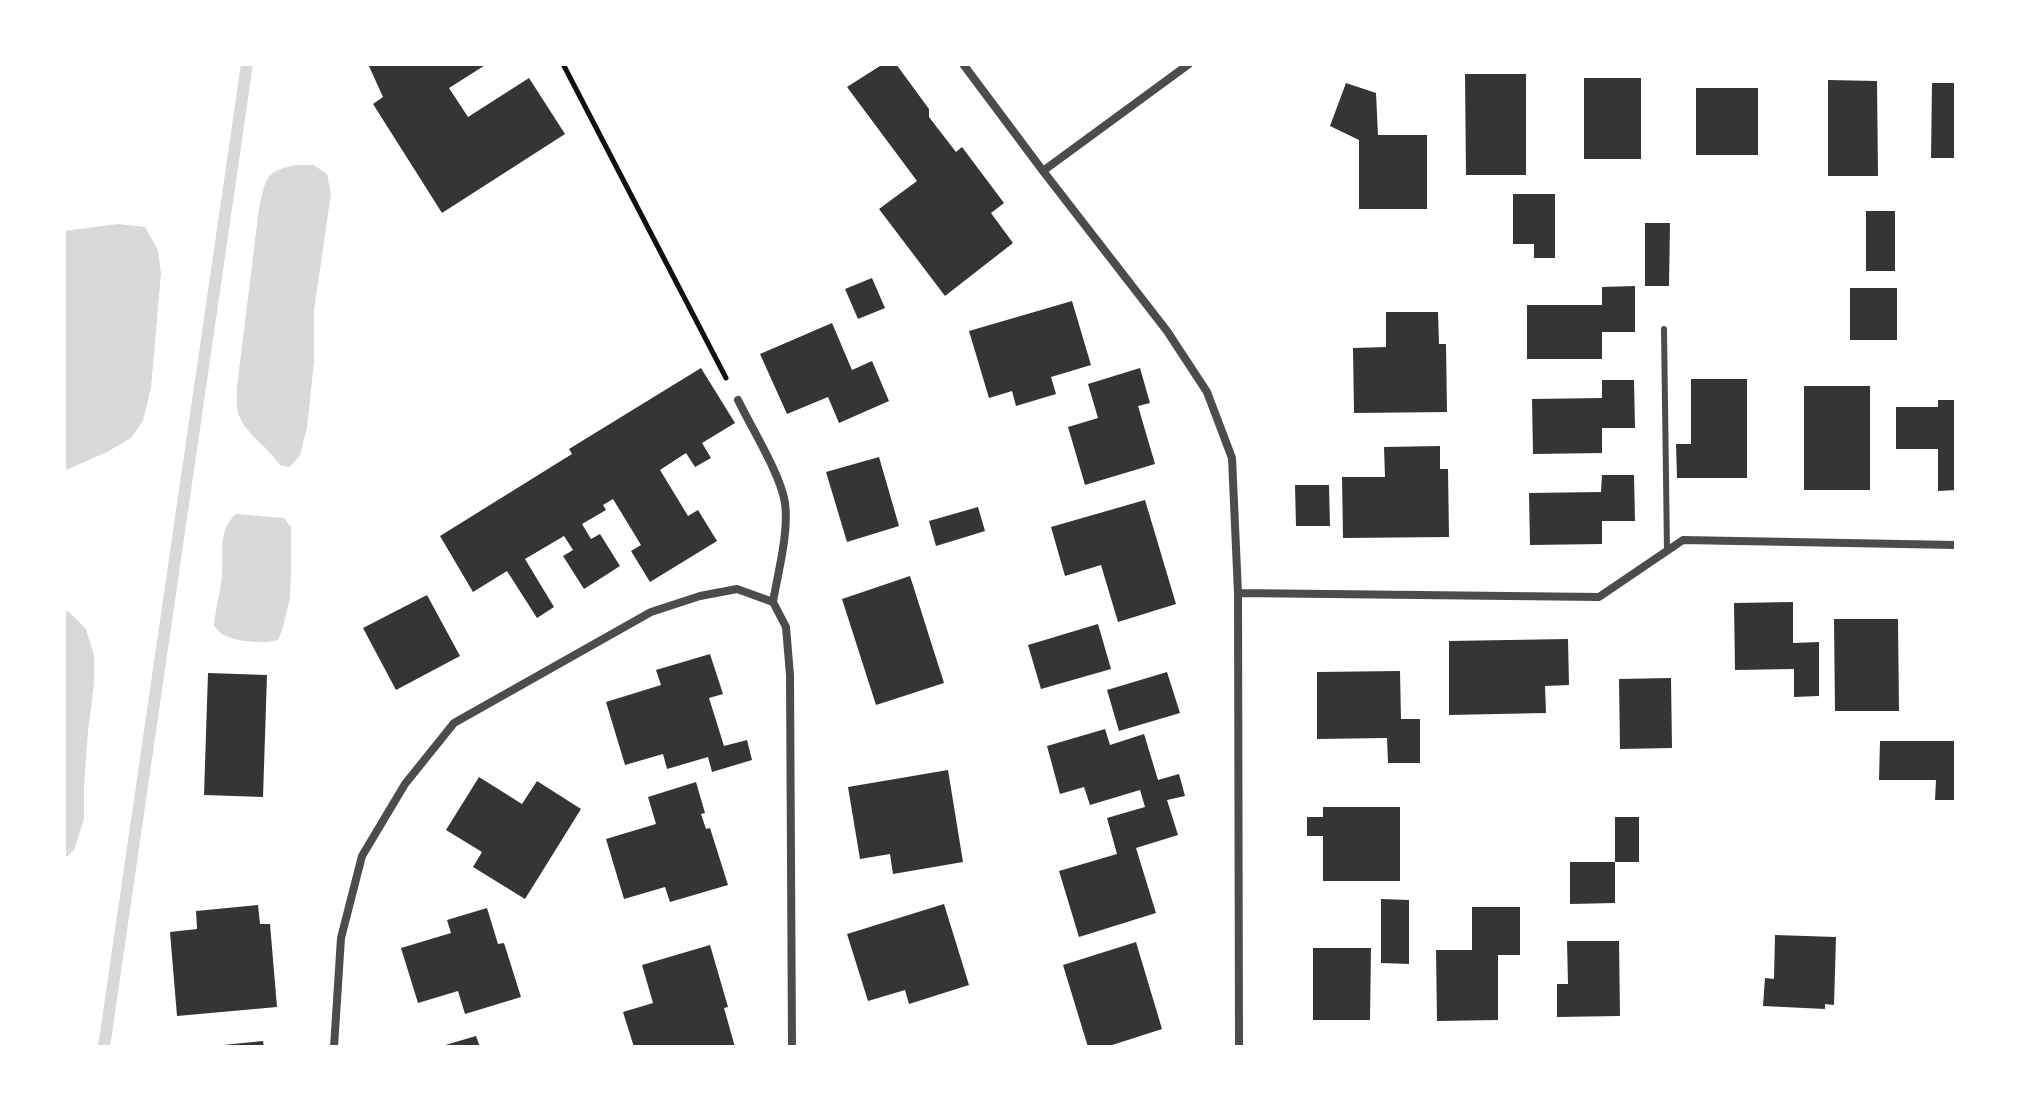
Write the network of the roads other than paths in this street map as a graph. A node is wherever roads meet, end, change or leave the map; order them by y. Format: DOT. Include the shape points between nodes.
graph roads {
  1 [pos="963,64"];
  2 [pos="1189,64"];
  3 [pos="1043,171"];
  4 [pos="1664,329"];
  5 [pos="738,400"];
  6 [pos="1956,545"];
  7 [pos="1667,551"];
  8 [pos="1238,593"];
  9 [pos="773,602"];
  10 [pos="334,1047"];
  11 [pos="792,1047"];
  12 [pos="1239,1047"];
  1 -- 3 [label="street"];
  2 -- 3 [label="street"];
  3 -- 8 [label="street" via="1167,331 1207,392 1232,458"];
  4 -- 7 [label="lane"];
  5 -- 9 [label="street" via="784,500 786,523"];
  6 -- 7 [label="street" via="1683,540"];
  7 -- 8 [label="street" via="1599,597"];
  8 -- 12 [label="street"];
  9 -- 10 [label="street" via="737,589 651,612 454,723 405,784 362,856 341,938"];
  9 -- 11 [label="street" via="786,627 790,675"];
}
